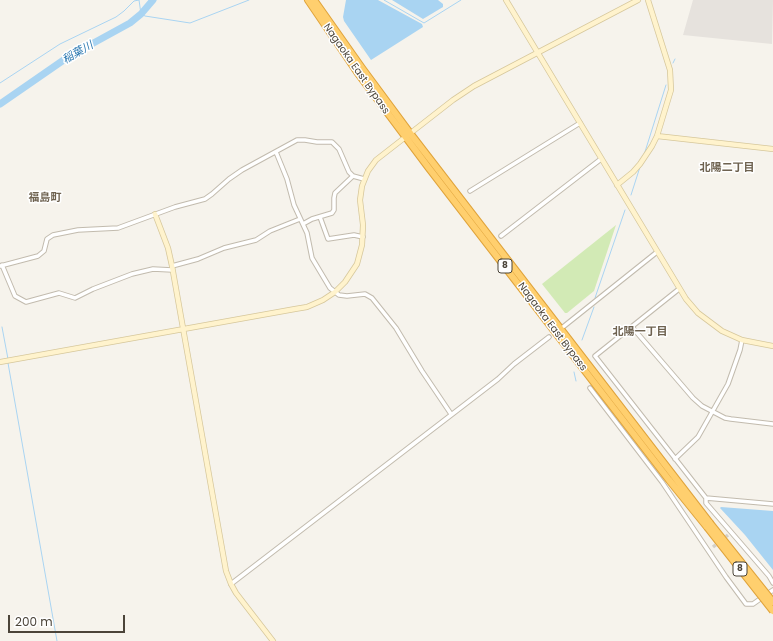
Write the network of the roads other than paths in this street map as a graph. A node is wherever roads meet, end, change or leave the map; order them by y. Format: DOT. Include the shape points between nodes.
graph roads {
  1 [pos="308,0"];
  2 [pos="314,0"];
  3 [pos="506,0"];
  4 [pos="638,0"];
  5 [pos="648,0"];
  6 [pos="538,53"];
  7 [pos="580,123"];
  8 [pos="408,135"];
  9 [pos="657,136"];
  10 [pos="773,149"];
  11 [pos="276,152"];
  12 [pos="601,159"];
  13 [pos="353,176"];
  14 [pos="364,179"];
  15 [pos="617,185"];
  16 [pos="470,191"];
  17 [pos="155,214"];
  18 [pos="320,217"];
  19 [pos="300,219"];
  20 [pos="303,224"];
  21 [pos="501,236"];
  22 [pos="363,237"];
  23 [pos="657,252"];
  24 [pos="1,265"];
  25 [pos="172,268"];
  26 [pos="679,289"];
  27 [pos="335,292"];
  28 [pos="563,326"];
  29 [pos="632,327"];
  30 [pos="183,330"];
  31 [pos="549,337"];
  32 [pos="742,340"];
  33 [pos="773,346"];
  34 [pos="0,362"];
  35 [pos="590,388"];
  36 [pos="712,412"];
  37 [pos="451,414"];
  38 [pos="773,424"];
  39 [pos="675,459"];
  40 [pos="706,498"];
  41 [pos="773,504"];
  42 [pos="709,525"];
  43 [pos="713,547"];
  44 [pos="709,551"];
  45 [pos="773,583"];
  46 [pos="231,584"];
  47 [pos="773,590"];
  48 [pos="773,602"];
  49 [pos="773,611"];
  50 [pos="273,641"];
  1 -- 8 [label="highway, Nagaoka East Bypass / 8" via="357,72"];
  2 -- 8 [label="highway, Nagaoka East Bypass / 8"];
  3 -- 6 [label="street"];
  4 -- 6 [label="street"];
  5 -- 9 [label="street" via="672,80 669,99"];
  6 -- 7 [label="street"];
  6 -- 8 [label="street" via="474,86"];
  7 -- 12 [label="street"];
  7 -- 16 [label="street"];
  8 -- 14 [label="street" via="376,160"];
  8 -- 42 [label="highway, Nagaoka East Bypass / 8" via="644,448"];
  9 -- 10 [label="street"];
  9 -- 15 [label="street" via="640,164"];
  11 -- 13 [label="street" via="297,140 332,142"];
  11 -- 17 [label="street" via="242,170 205,198"];
  11 -- 19 [label="street"];
  12 -- 15 [label="street"];
  12 -- 21 [label="street"];
  13 -- 14 [label="street"];
  13 -- 18 [label="street" via="336,193 332,213"];
  14 -- 22 [label="street" via="360,200"];
  15 -- 23 [label="street"];
  17 -- 24 [label="street" via="118,228 78,230 52,236 47,239 44,251 38,256"];
  17 -- 25 [label="street" via="168,248"];
  18 -- 20 [label="street"];
  18 -- 22 [label="street" via="328,239 354,235"];
  19 -- 20 [label="street"];
  19 -- 25 [label="street" via="270,231 256,240 224,248"];
  20 -- 27 [label="street" via="312,258"];
  22 -- 27 [label="street" via="357,264"];
  23 -- 26 [label="street"];
  23 -- 28 [label="street"];
  24 -- 25 [label="street" via="15,296 26,302 59,293 75,298 132,274"];
  25 -- 30 [label="street"];
  26 -- 29 [label="street"];
  26 -- 32 [label="street" via="706,320"];
  27 -- 30 [label="street" via="307,307"];
  27 -- 37 [label="street" via="343,296 364,294 372,298 396,328"];
  29 -- 36 [label="street" via="693,398"];
  29 -- 39 [label="street" via="594,356"];
  30 -- 34 [label="street"];
  30 -- 46 [label="street" via="222,550"];
  31 -- 37 [label="street"];
  32 -- 33 [label="street"];
  32 -- 36 [label="street" via="728,384"];
  35 -- 44 [label="street" via="662,482"];
  36 -- 38 [label="street" via="731,420"];
  36 -- 39 [label="street" via="695,441"];
  37 -- 46 [label="street"];
  39 -- 40 [label="street"];
  40 -- 41 [label="street"];
  40 -- 45 [label="street" via="706,503 729,534"];
  42 -- 48 [label="highway, Nagaoka East Bypass / 8, bridge"];
  42 -- 49 [label="highway, Nagaoka East Bypass / 8, bridge"];
  43 -- 44 [label="street"];
  44 -- 47 [label="street" via="746,604 753,604"];
  46 -- 50 [label="street"];
}
